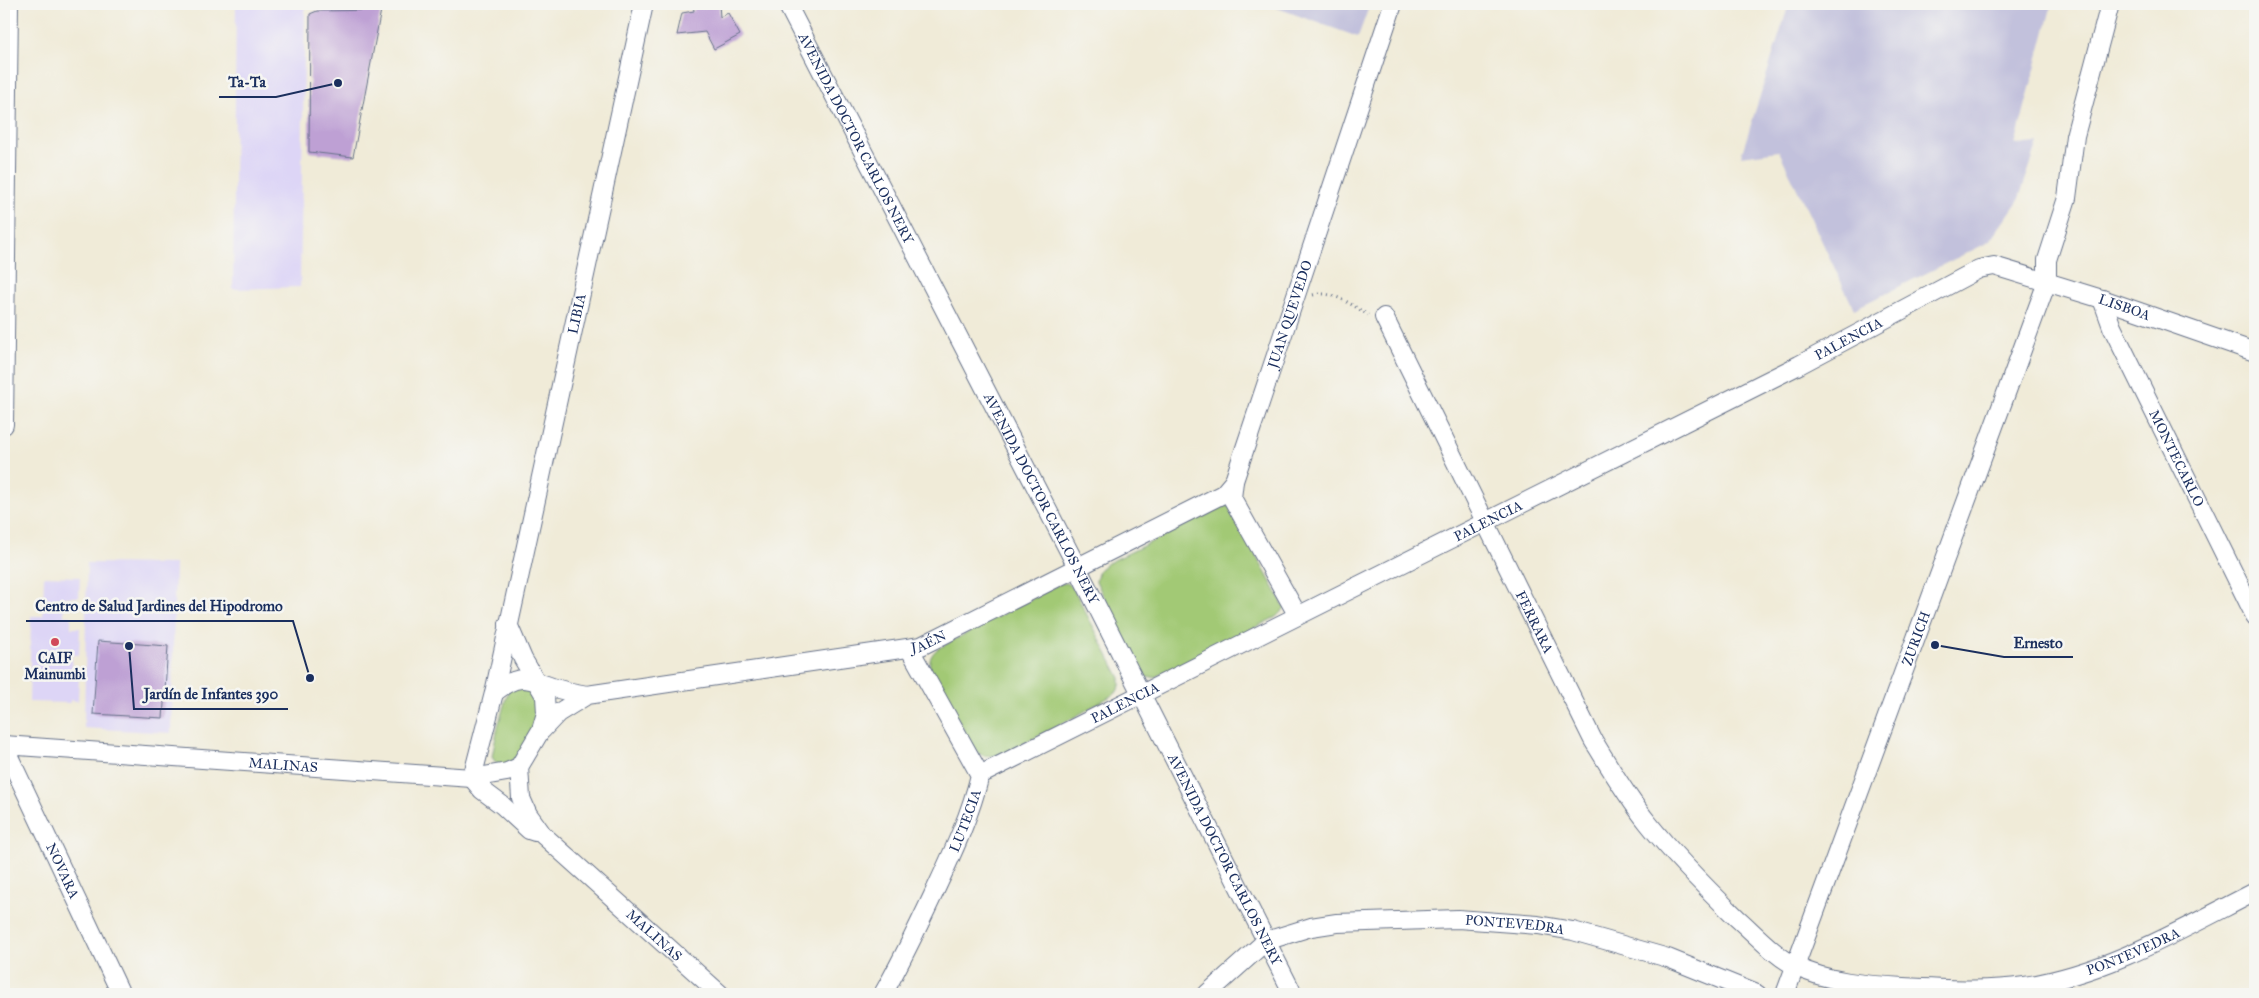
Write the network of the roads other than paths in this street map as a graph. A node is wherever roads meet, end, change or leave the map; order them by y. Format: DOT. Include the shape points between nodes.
graph roads {
  1 [pos="9,4"];
  2 [pos="644,4"];
  3 [pos="787,4"];
  4 [pos="1393,4"];
  5 [pos="2110,4"];
  6 [pos="6,149"];
  7 [pos="1994,266"];
  8 [pos="2047,282"];
  9 [pos="2102,299"];
  10 [pos="1384,317"];
  11 [pos="2255,352"];
  12 [pos="4,381"];
  13 [pos="4,425"];
  14 [pos="1234,481"];
  15 [pos="1483,521"];
  16 [pos="1077,566"];
  17 [pos="1298,614"];
  18 [pos="2255,616"];
  19 [pos="508,624"];
  20 [pos="909,648"];
  21 [pos="537,680"];
  22 [pos="494,692"];
  23 [pos="1141,694"];
  24 [pos="586,695"];
  25 [pos="542,730"];
  26 [pos="4,745"];
  27 [pos="519,767"];
  28 [pos="980,775"];
  29 [pos="472,778"];
  30 [pos="542,835"];
  31 [pos="2255,892"];
  32 [pos="1266,941"];
  33 [pos="1794,965"];
  34 [pos="121,994"];
  35 [pos="720,994"];
  36 [pos="882,994"];
  37 [pos="1207,994"];
  38 [pos="1292,994"];
  39 [pos="1757,994"];
  40 [pos="1784,994"];
  1 -- 6 [label="street"];
  2 -- 19 [label="street, LIBIA"];
  3 -- 16 [label="street, AVENIDA DOCTOR CARLOS NERY"];
  4 -- 14 [label="street, JUAN QUEVEDO"];
  5 -- 8 [label="street, ZURICH" via="2075,136 2067,198 2047,260"];
  6 -- 12 [label="street"];
  7 -- 8 [label="street, LISBOA"];
  7 -- 15 [label="street, PALENCIA" via="1979,269 1799,365"];
  8 -- 9 [label="street, LISBOA"];
  8 -- 33 [label="street, ZURICH"];
  9 -- 11 [label="street, LISBOA"];
  9 -- 18 [label="street, MONTECARLO" via="2112,327"];
  10 -- 15 [label="street, FERRARA"];
  12 -- 13 [label="street"];
  14 -- 16 [label="street, JAÉN" via="1223,494"];
  14 -- 17 [label="street, JUAN QUEVEDO" via="1232,498"];
  15 -- 17 [label="street, PALENCIA"];
  15 -- 33 [label="street, FERRARA" via="1593,740 1647,822 1702,884 1771,949"];
  16 -- 20 [label="street, JAÉN" via="938,639"];
  16 -- 23 [label="street, AVENIDA DOCTOR CARLOS NERY"];
  17 -- 23 [label="street, PALENCIA"];
  19 -- 21 [label="street" via="523,659"];
  19 -- 22 [label="street, LIBIA"];
  20 -- 24 [label="street, JAÉN"];
  20 -- 28 [label="street, LUTECIA"];
  21 -- 22 [label="street" via="521,678 506,682"];
  21 -- 24 [label="street, JAÉN"];
  21 -- 25 [label="street" via="545,696"];
  22 -- 29 [label="street, LIBIA"];
  23 -- 28 [label="street, PALENCIA"];
  23 -- 32 [label="street, AVENIDA DOCTOR CARLOS NERY"];
  24 -- 25 [label="street, JAÉN" via="558,713"];
  25 -- 27 [label="street"];
  26 -- 29 [label="street, MALINAS"];
  26 -- 34 [label="street, NOVARA"];
  27 -- 29 [label="street"];
  27 -- 30 [label="street, MALINAS" via="521,798"];
  28 -- 36 [label="street, LUTECIA" via="966,822 952,854 901,963"];
  29 -- 30 [label="street, MALINAS" via="529,830"];
  30 -- 35 [label="street, MALINAS"];
  31 -- 33 [label="street, PONTEVEDRA" via="2129,955 2074,975 2025,986 1956,989 1886,986 1844,980"];
  32 -- 37 [label="street"];
  32 -- 38 [label="street, AVENIDA DOCTOR CARLOS NERY"];
  32 -- 39 [label="street, PONTEVEDRA" via="1337,923 1458,919 1538,925 1573,931 1668,958"];
  33 -- 40 [label="street, ZURICH"];
}
